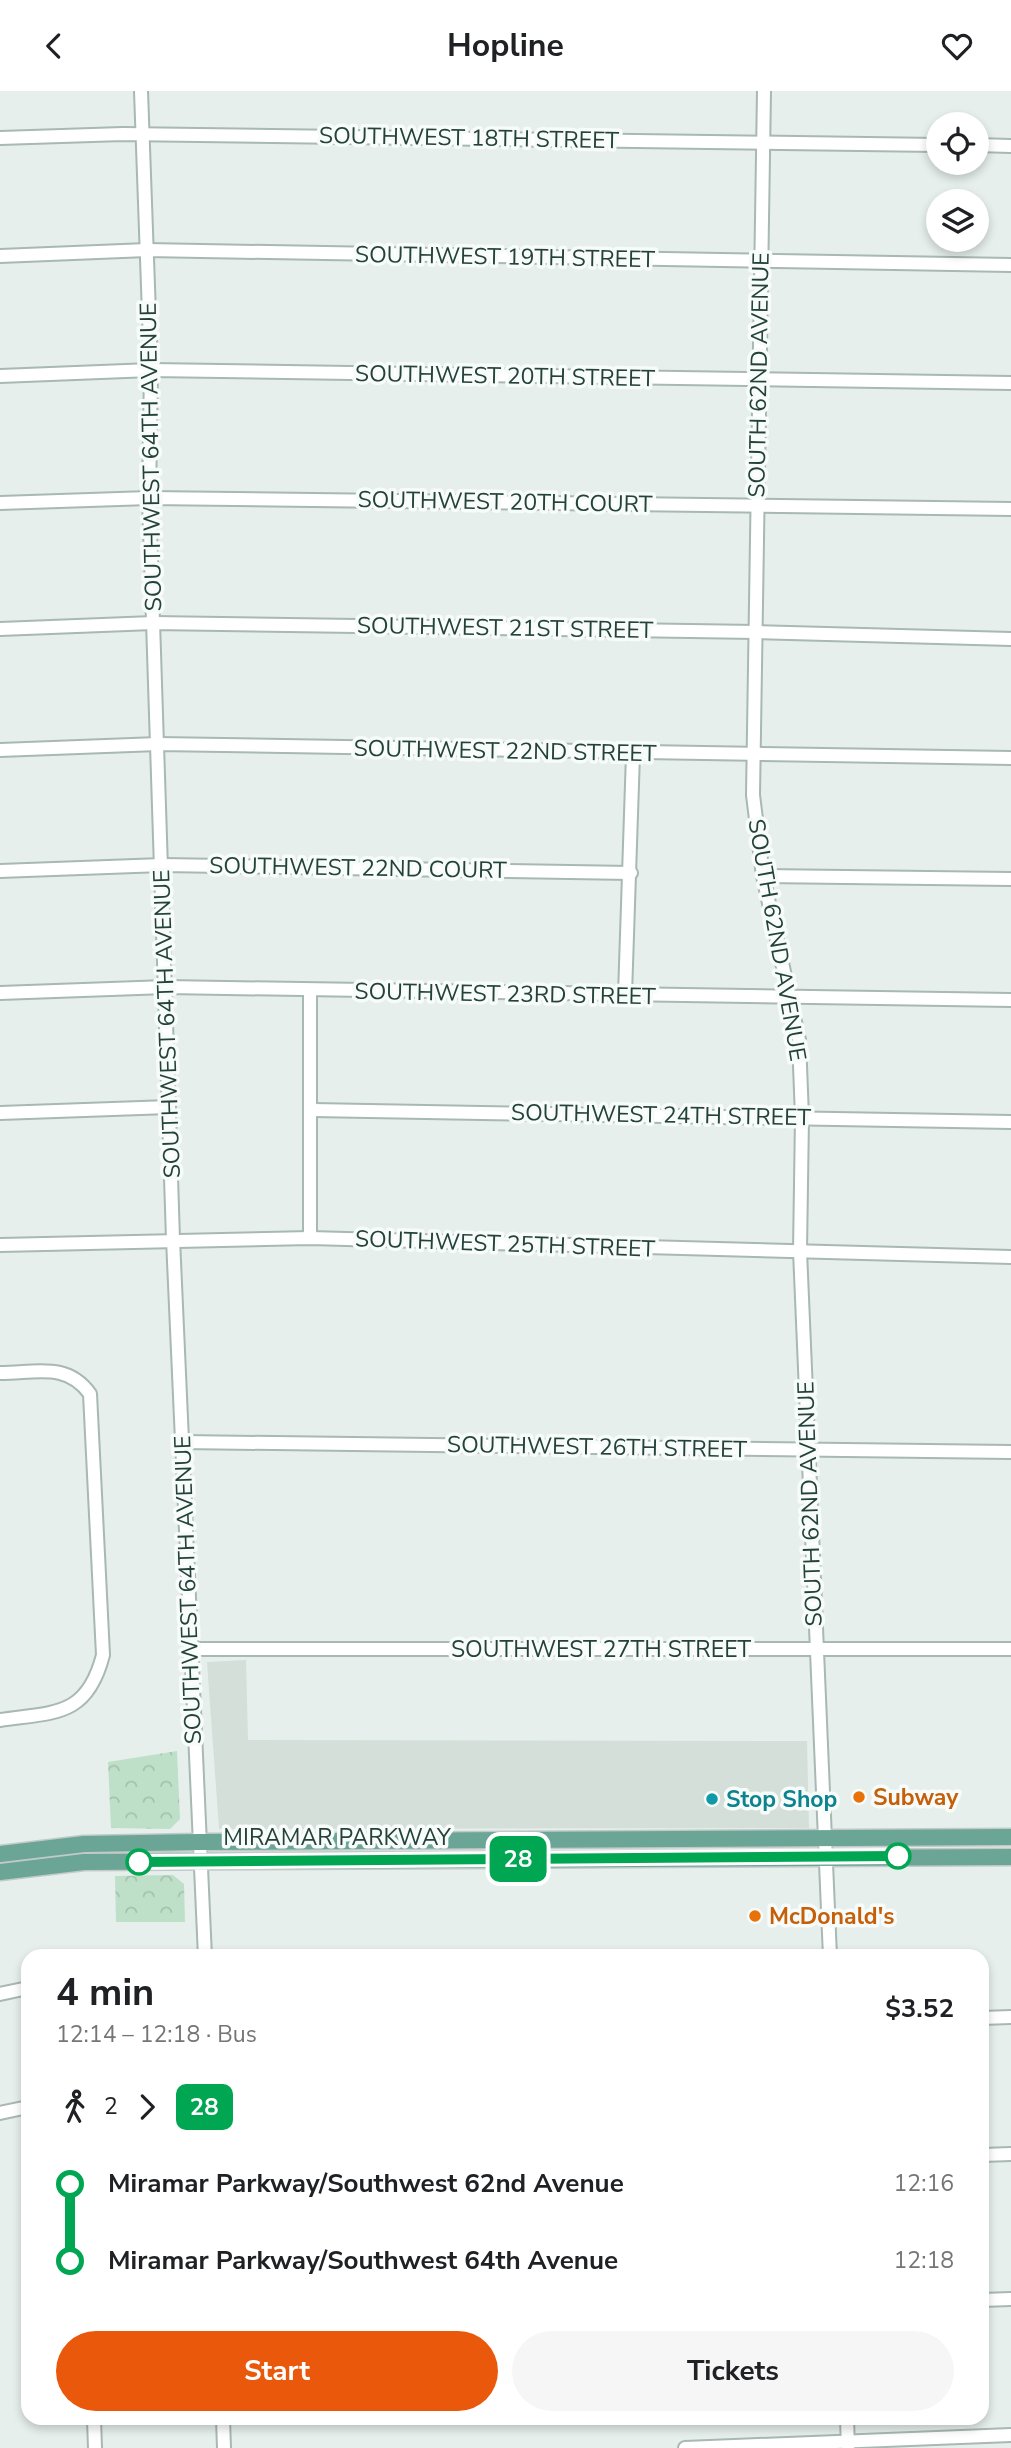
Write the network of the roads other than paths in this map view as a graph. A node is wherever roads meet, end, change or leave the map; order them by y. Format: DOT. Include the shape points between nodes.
graph roads {
  1 [pos="141,91"];
  2 [pos="764,91"];
  3 [pos="142,134"];
  4 [pos="0,138"];
  5 [pos="764,142"];
  6 [pos="926,145"];
  7 [pos="989,145"];
  8 [pos="1011,146"];
  9 [pos="147,250"];
  10 [pos="0,256"];
  11 [pos="760,262"];
  12 [pos="1011,265"];
  13 [pos="151,370"];
  14 [pos="0,376"];
  15 [pos="758,380"];
  16 [pos="1011,383"];
  17 [pos="149,498"];
  18 [pos="0,503"];
  19 [pos="757,505"];
  20 [pos="1011,509"];
  21 [pos="153,623"];
  22 [pos="0,629"];
  23 [pos="756,632"];
  24 [pos="1011,639"];
  25 [pos="158,744"];
  26 [pos="0,750"];
  27 [pos="633,754"];
  28 [pos="753,754"];
  29 [pos="1011,758"];
  30 [pos="162,865"];
  31 [pos="0,871"];
  32 [pos="632,873"];
  33 [pos="763,876"];
  34 [pos="1011,879"];
  35 [pos="166,987"];
  36 [pos="310,992"];
  37 [pos="0,993"];
  38 [pos="625,995"];
  39 [pos="792,998"];
  40 [pos="1011,1000"];
  41 [pos="169,1107"];
  42 [pos="312,1110"];
  43 [pos="0,1113"];
  44 [pos="802,1117"];
  45 [pos="1011,1122"];
  46 [pos="173,1238"];
  47 [pos="310,1238"];
  48 [pos="0,1245"];
  49 [pos="800,1251"];
  50 [pos="1011,1257"];
  51 [pos="0,1373"];
  52 [pos="182,1442"];
  53 [pos="808,1449"];
  54 [pos="1011,1452"];
  55 [pos="191,1649"];
  56 [pos="815,1649"];
  57 [pos="1011,1649"];
  58 [pos="0,1720"];
  59 [pos="825,1837"];
  60 [pos="1011,1837"];
  61 [pos="490,1840"];
  62 [pos="199,1842"];
  63 [pos="0,1854"];
  64 [pos="826,1856"];
  65 [pos="1011,1857"];
  66 [pos="419,1859"];
  67 [pos="200,1861"];
  68 [pos="0,1872"];
  69 [pos="205,1949"];
  70 [pos="830,1949"];
  71 [pos="21,1990"];
  72 [pos="0,1994"];
  73 [pos="1011,2017"];
  74 [pos="989,2018"];
  75 [pos="21,2108"];
  76 [pos="0,2113"];
  77 [pos="1011,2154"];
  78 [pos="989,2155"];
  79 [pos="1011,2299"];
  80 [pos="989,2300"];
  81 [pos="94,2425"];
  82 [pos="223,2425"];
  83 [pos="847,2425"];
  84 [pos="1011,2435"];
  85 [pos="848,2446"];
  86 [pos="95,2448"];
  87 [pos="224,2448"];
  88 [pos="685,2448"];
  1 -- 3 [label="street, SOUTHWEST 64TH AVENUE"];
  2 -- 5 [label="street, SOUTH 62ND AVENUE"];
  3 -- 4 [label="street, SOUTHWEST 18TH STREET"];
  3 -- 5 [label="street, SOUTHWEST 18TH STREET"];
  3 -- 9 [label="street, SOUTHWEST 64TH AVENUE"];
  5 -- 6 [label="street, SOUTHWEST 18TH STREET"];
  5 -- 11 [label="street, SOUTH 62ND AVENUE"];
  7 -- 8 [label="street"];
  9 -- 10 [label="street, SOUTHWEST 19TH STREET"];
  9 -- 11 [label="street, SOUTHWEST 19TH STREET"];
  9 -- 13 [label="street, SOUTHWEST 64TH AVENUE"];
  11 -- 12 [label="street, SOUTHWEST 19TH STREET"];
  11 -- 15 [label="street, SOUTH 62ND AVENUE"];
  13 -- 14 [label="street, SOUTHWEST 20TH STREET"];
  13 -- 15 [label="street, SOUTHWEST 20TH STREET"];
  13 -- 17 [label="street, SOUTHWEST 64TH AVENUE"];
  15 -- 16 [label="street, SOUTHWEST 20TH STREET"];
  15 -- 19 [label="street, SOUTH 62ND AVENUE"];
  17 -- 18 [label="street, SOUTHWEST 20TH COURT"];
  17 -- 19 [label="street, SOUTHWEST 20TH COURT"];
  17 -- 21 [label="street, SOUTHWEST 64TH AVENUE"];
  19 -- 20 [label="street, SOUTHWEST 20TH COURT"];
  19 -- 23 [label="street, SOUTH 62ND AVENUE"];
  21 -- 22 [label="street, SOUTHWEST 21ST STREET"];
  21 -- 23 [label="street, SOUTHWEST 21ST STREET"];
  21 -- 25 [label="street, SOUTHWEST 64TH AVENUE"];
  23 -- 24 [label="street, SOUTHWEST 21ST STREET"];
  23 -- 28 [label="street, SOUTH 62ND AVENUE"];
  25 -- 26 [label="street, SOUTHWEST 22ND STREET"];
  25 -- 27 [label="street, SOUTHWEST 22ND STREET"];
  25 -- 30 [label="street, SOUTHWEST 64TH AVENUE"];
  27 -- 28 [label="street, SOUTHWEST 22ND STREET"];
  27 -- 32 [label="street"];
  28 -- 29 [label="street, SOUTHWEST 22ND STREET"];
  28 -- 33 [label="street, SOUTH 62ND AVENUE"];
  30 -- 31 [label="street, SOUTHWEST 22ND COURT"];
  30 -- 32 [label="street, SOUTHWEST 22ND COURT"];
  30 -- 35 [label="street, SOUTHWEST 64TH AVENUE"];
  32 -- 38 [label="street"];
  33 -- 34 [label="street"];
  33 -- 39 [label="street, SOUTH 62ND AVENUE"];
  35 -- 36 [label="street, SOUTHWEST 23RD STREET"];
  35 -- 37 [label="street, SOUTHWEST 23RD STREET"];
  35 -- 41 [label="street, SOUTHWEST 64TH AVENUE"];
  36 -- 38 [label="street, SOUTHWEST 23RD STREET"];
  36 -- 42 [label="street"];
  38 -- 39 [label="street, SOUTHWEST 23RD STREET"];
  39 -- 40 [label="street, SOUTHWEST 23RD STREET"];
  39 -- 44 [label="street, SOUTH 62ND AVENUE"];
  41 -- 43 [label="street"];
  41 -- 46 [label="street, SOUTHWEST 64TH AVENUE"];
  42 -- 44 [label="street, SOUTHWEST 24TH STREET"];
  42 -- 47 [label="street"];
  44 -- 45 [label="street, SOUTHWEST 24TH STREET"];
  44 -- 49 [label="street, SOUTH 62ND AVENUE"];
  46 -- 47 [label="street, SOUTHWEST 25TH STREET"];
  46 -- 48 [label="street, SOUTHWEST 25TH STREET"];
  46 -- 52 [label="street, SOUTHWEST 64TH AVENUE"];
  47 -- 49 [label="street, SOUTHWEST 25TH STREET"];
  49 -- 50 [label="street, SOUTHWEST 25TH STREET"];
  49 -- 53 [label="street, SOUTH 62ND AVENUE"];
  51 -- 58 [label="street" via="68,1373 80,1379 90,1394 103,1655 96,1681 85,1696 59,1711"];
  52 -- 53 [label="street, SOUTHWEST 26TH STREET"];
  52 -- 55 [label="street, SOUTHWEST 64TH AVENUE"];
  53 -- 54 [label="street, SOUTHWEST 26TH STREET"];
  53 -- 56 [label="street, SOUTH 62ND AVENUE"];
  55 -- 56 [label="street, SOUTHWEST 27TH STREET"];
  55 -- 62 [label="street, SOUTHWEST 64TH AVENUE"];
  56 -- 57 [label="street, SOUTHWEST 27TH STREET"];
  56 -- 59 [label="street, SOUTH 62ND AVENUE"];
  59 -- 60 [label="main road, MIRAMAR PARKWAY"];
  59 -- 61 [label="main road, MIRAMAR PARKWAY"];
  59 -- 64 [label="street, SOUTH 62ND AVENUE"];
  61 -- 62 [label="main road, MIRAMAR PARKWAY"];
  61 -- 66 [label="main road" via="474,1851 439,1852"];
  62 -- 63 [label="main road, MIRAMAR PARKWAY" via="84,1844"];
  62 -- 67 [label="street, SOUTHWEST 64TH AVENUE"];
  64 -- 65 [label="main road, MIRAMAR PARKWAY"];
  64 -- 66 [label="main road, MIRAMAR PARKWAY"];
  64 -- 70 [label="street, SOUTH 62ND AVENUE"];
  66 -- 67 [label="main road, MIRAMAR PARKWAY"];
  67 -- 68 [label="main road, MIRAMAR PARKWAY" via="84,1862"];
  67 -- 69 [label="street, SOUTHWEST 64TH AVENUE"];
  71 -- 72 [label="street"];
  73 -- 74 [label="street"];
  75 -- 76 [label="street"];
  77 -- 78 [label="street"];
  79 -- 80 [label="street"];
  81 -- 86 [label="street"];
  82 -- 87 [label="street"];
  83 -- 85 [label="street"];
  84 -- 85 [label="street"];
  85 -- 88 [label="street"];
}
